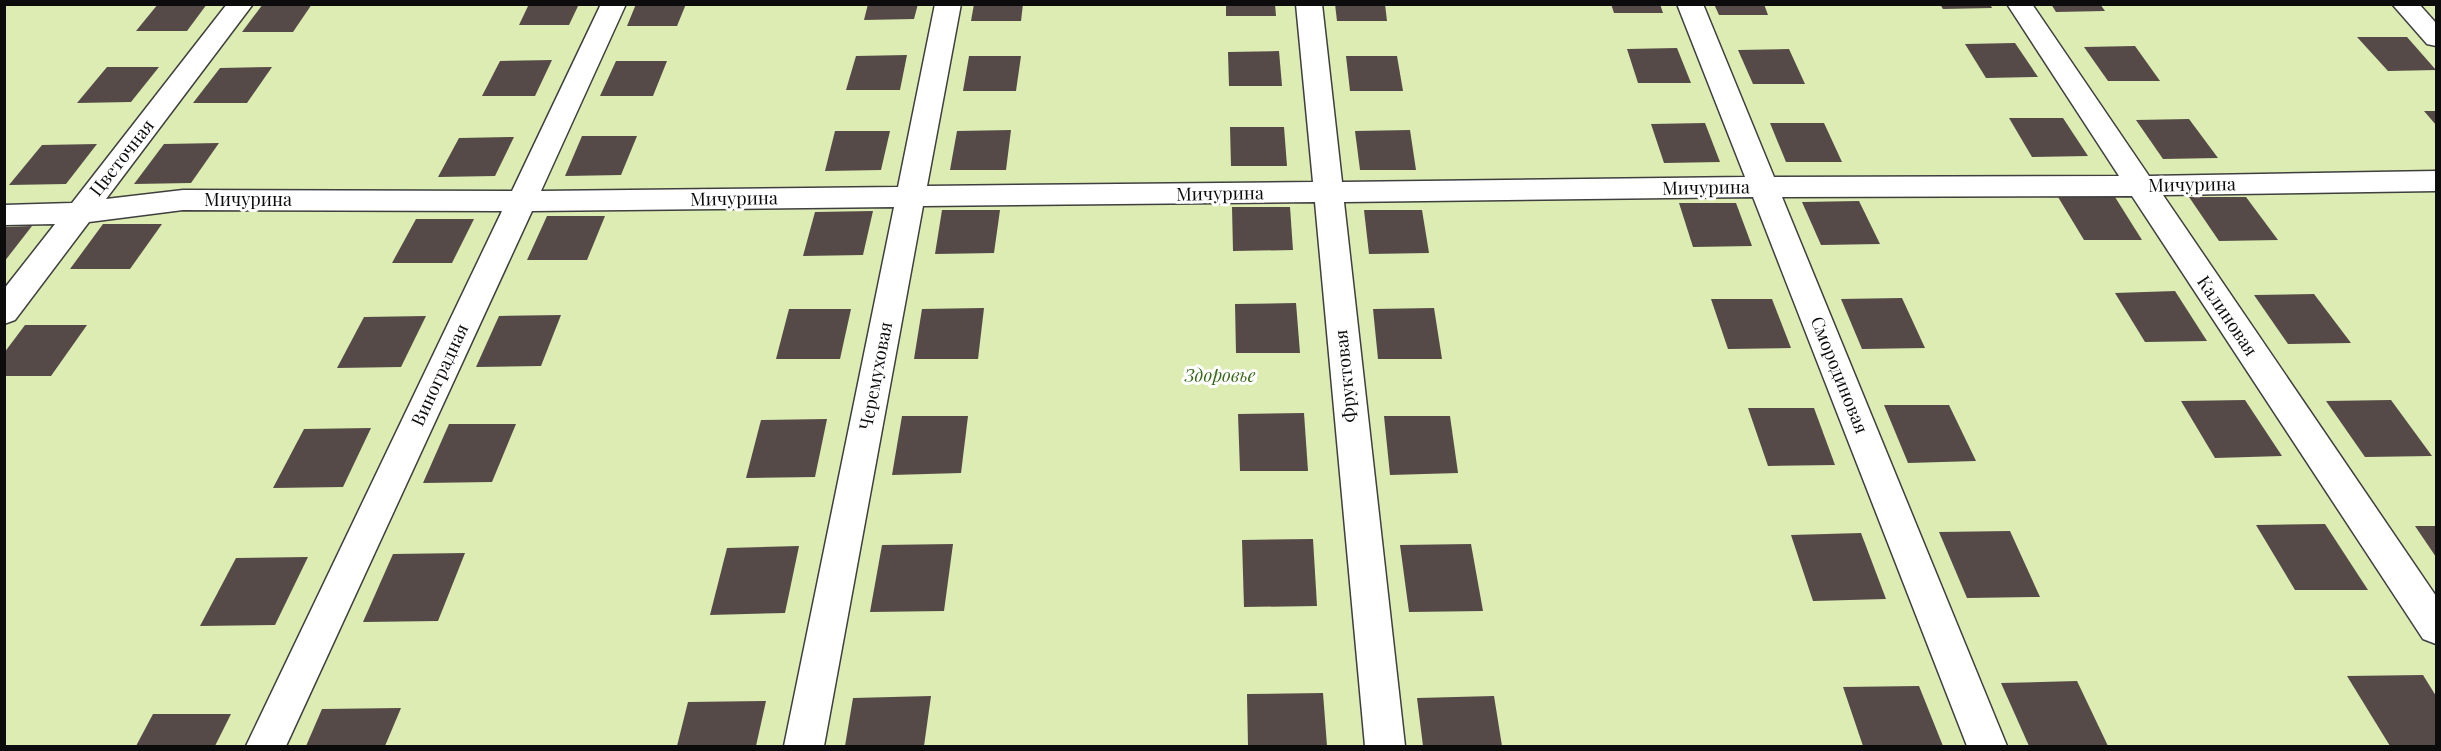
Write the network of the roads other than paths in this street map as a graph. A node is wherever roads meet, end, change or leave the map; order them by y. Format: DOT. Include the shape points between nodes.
graph roads {
  1 [pos="240,4"];
  2 [pos="614,4"];
  3 [pos="948,4"];
  4 [pos="1310,4"];
  5 [pos="1690,4"];
  6 [pos="2019,4"];
  7 [pos="2404,4"];
  8 [pos="2436,38"];
  9 [pos="2436,181"];
  10 [pos="2140,186"];
  11 [pos="1763,187"];
  12 [pos="1328,193"];
  13 [pos="911,196"];
  14 [pos="522,201"];
  15 [pos="80,213"];
  16 [pos="4,215"];
  17 [pos="4,312"];
  18 [pos="2436,627"];
  19 [pos="266,747"];
  20 [pos="804,747"];
  21 [pos="1385,747"];
  22 [pos="1987,747"];
  1 -- 15 [label="street, Цветочная"];
  2 -- 14 [label="street, Виноградная"];
  3 -- 13 [label="street, Черемуховая"];
  4 -- 12 [label="street, Фруктовая"];
  5 -- 11 [label="street, Смородиновая"];
  6 -- 10 [label="street, Калиновая"];
  7 -- 8 [label="street"];
  9 -- 10 [label="street, Мичурина"];
  10 -- 11 [label="street, Мичурина"];
  10 -- 18 [label="street, Калиновая"];
  11 -- 12 [label="street, Мичурина"];
  11 -- 22 [label="street, Смородиновая"];
  12 -- 13 [label="street, Мичурина"];
  12 -- 21 [label="street, Фруктовая"];
  13 -- 14 [label="street, Мичурина"];
  13 -- 20 [label="street, Черемуховая"];
  14 -- 15 [label="street, Мичурина" via="183,200"];
  14 -- 19 [label="street, Виноградная"];
  15 -- 16 [label="street, Мичурина"];
  15 -- 17 [label="street, Цветочная"];
}
